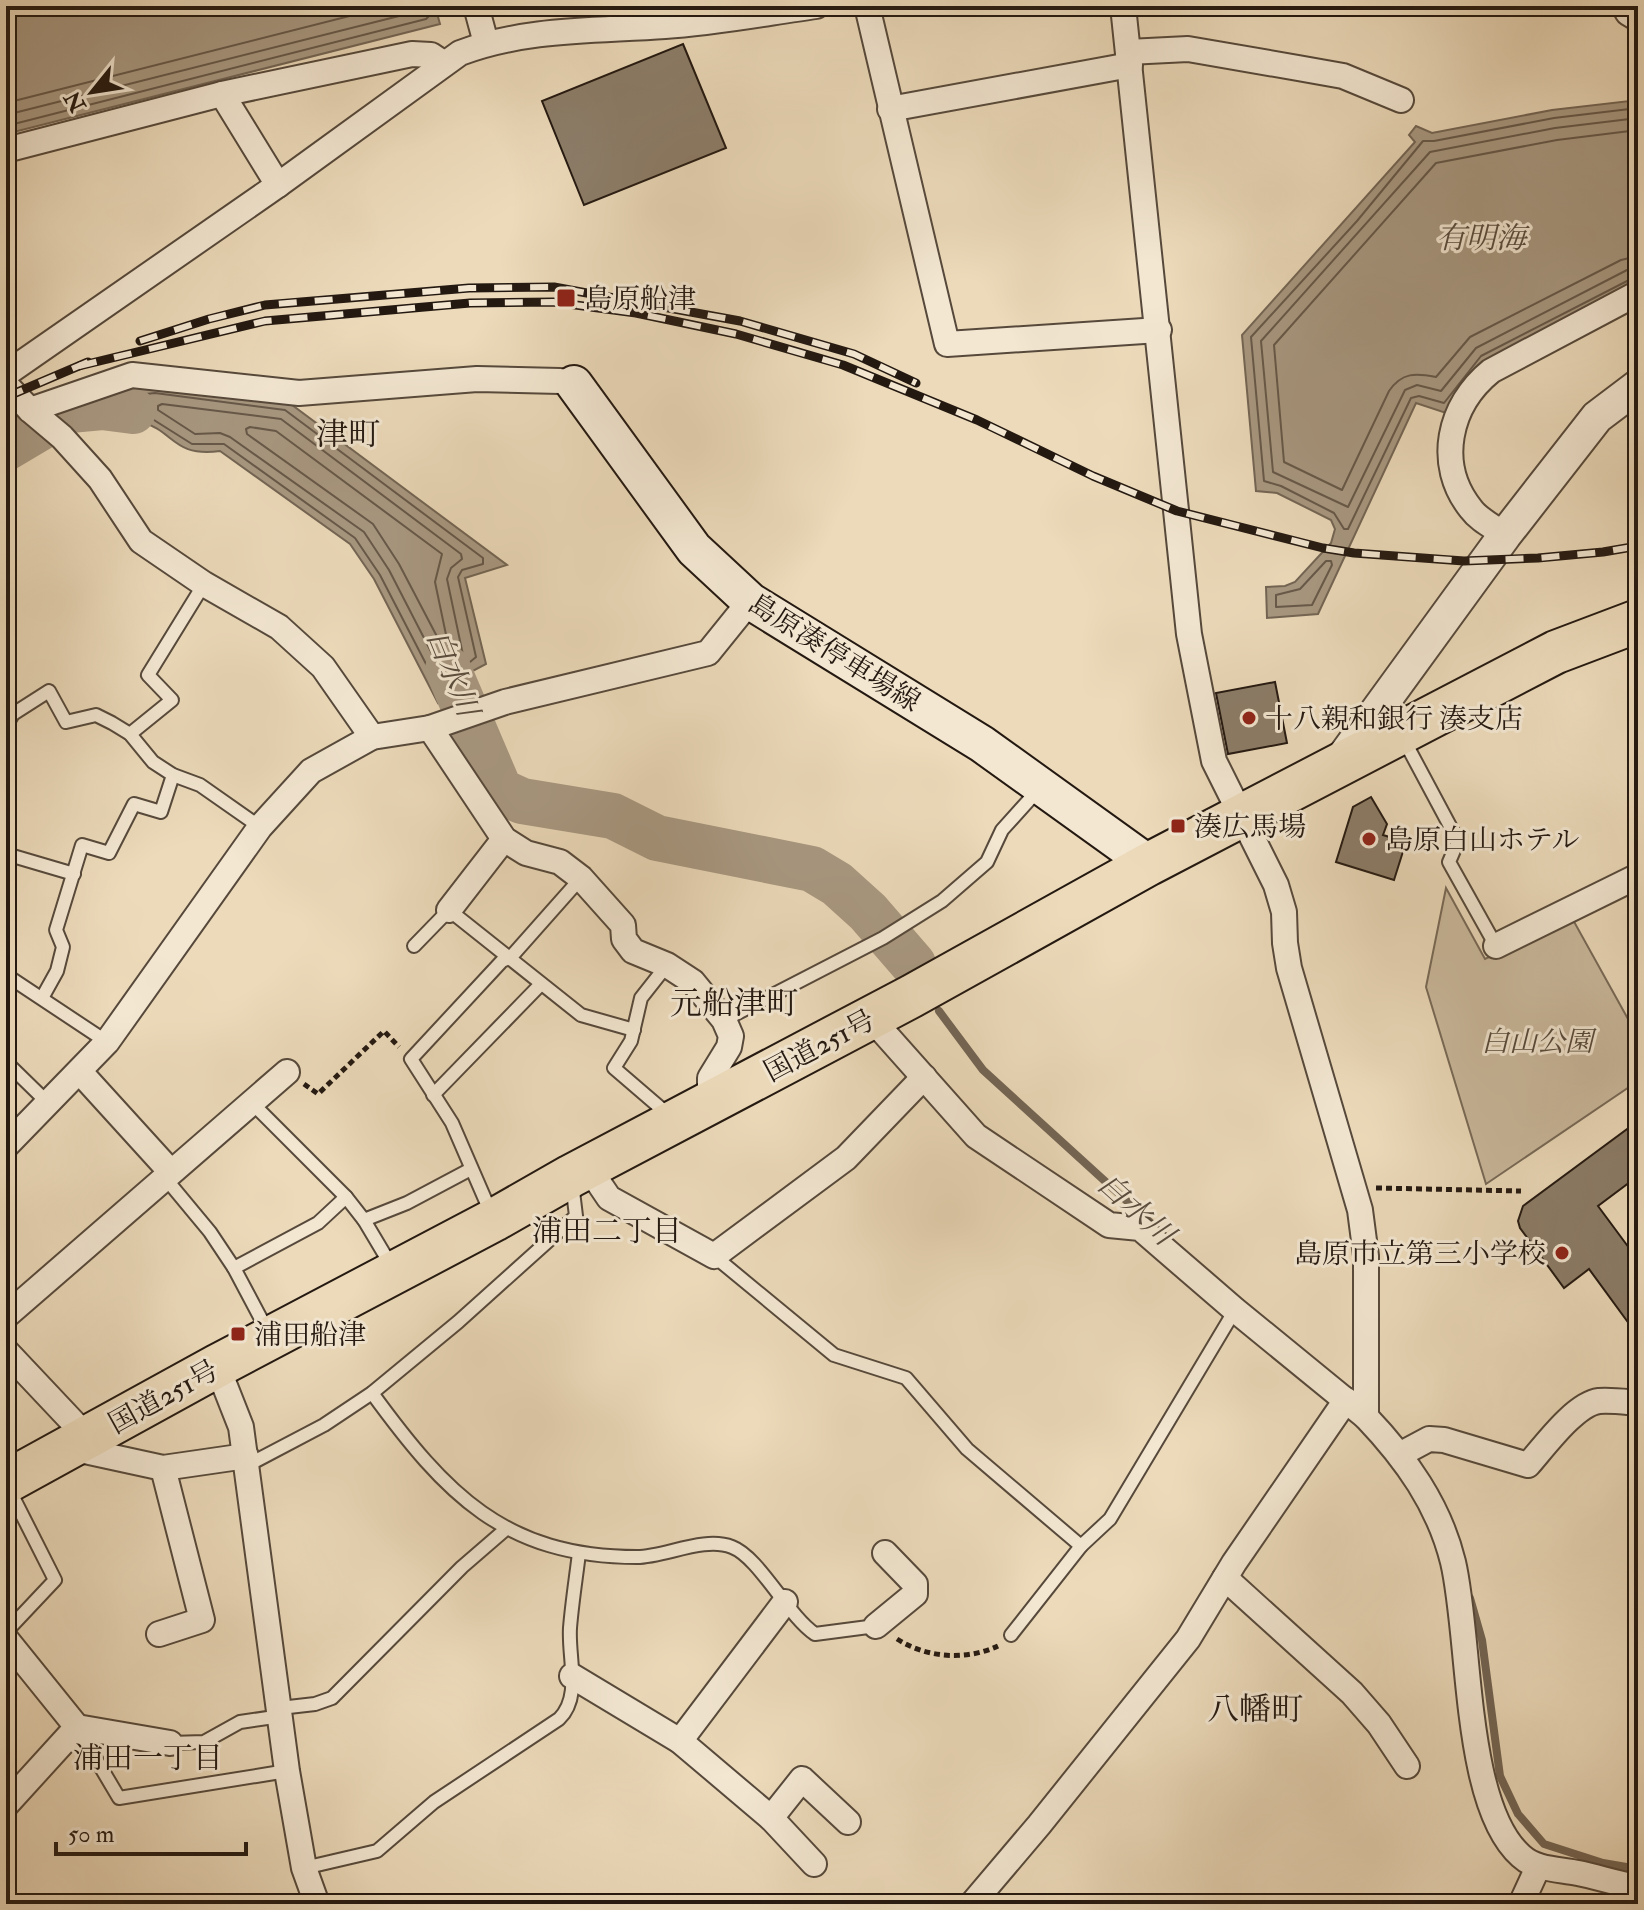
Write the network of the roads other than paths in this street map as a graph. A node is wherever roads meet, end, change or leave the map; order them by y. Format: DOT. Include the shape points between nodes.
graph roads {
  1 [pos="476,6"];
  2 [pos="816,6"];
  3 [pos="867,6"];
  4 [pos="1123,6"];
  5 [pos="1624,6"];
  6 [pos="1638,19"];
  7 [pos="486,43"];
  8 [pos="1129,59"];
  9 [pos="443,63"];
  10 [pos="222,94"];
  11 [pos="1401,100"];
  12 [pos="890,109"];
  13 [pos="6,150"];
  14 [pos="278,185"];
  15 [pos="1638,293"];
  16 [pos="1159,330"];
  17 [pos="6,374"];
  18 [pos="574,384"];
  19 [pos="6,385"];
  20 [pos="1638,386"];
  21 [pos="32,411"];
  22 [pos="1505,535"];
  23 [pos="204,584"];
  24 [pos="750,601"];
  25 [pos="1638,621"];
  26 [pos="6,726"];
  27 [pos="436,726"];
  28 [pos="1400,733"];
  29 [pos="130,734"];
  30 [pos="372,737"];
  31 [pos="1337,766"];
  32 [pos="173,775"];
  33 [pos="1041,787"];
  34 [pos="1241,816"];
  35 [pos="260,827"];
  36 [pos="504,839"];
  37 [pos="6,854"];
  38 [pos="1149,864"];
  39 [pos="74,874"];
  40 [pos="1638,876"];
  41 [pos="581,878"];
  42 [pos="449,910"];
  43 [pos="414,946"];
  44 [pos="1496,946"];
  45 [pos="511,957"];
  46 [pos="667,965"];
  47 [pos="6,975"];
  48 [pos="541,984"];
  49 [pos="42,998"];
  50 [pos="871,1018"];
  51 [pos="724,1020"];
  52 [pos="634,1030"];
  53 [pos="107,1042"];
  54 [pos="6,1062"];
  55 [pos="80,1072"];
  56 [pos="287,1072"];
  57 [pos="924,1077"];
  58 [pos="433,1095"];
  59 [pos="48,1103"];
  60 [pos="252,1103"];
  61 [pos="693,1113"];
  62 [pos="6,1146"];
  63 [pos="471,1169"];
  64 [pos="579,1172"];
  65 [pos="168,1175"];
  66 [pos="346,1197"];
  67 [pos="364,1220"];
  68 [pos="494,1220"];
  69 [pos="714,1256"];
  70 [pos="234,1268"];
  71 [pos="395,1272"];
  72 [pos="1235,1310"];
  73 [pos="6,1316"];
  74 [pos="271,1338"];
  75 [pos="6,1351"];
  76 [pos="217,1366"];
  77 [pos="372,1393"];
  78 [pos="1638,1403"];
  79 [pos="1361,1406"];
  80 [pos="79,1443"];
  81 [pos="1401,1454"];
  82 [pos="247,1461"];
  83 [pos="163,1468"];
  84 [pos="6,1482"];
  85 [pos="506,1529"];
  86 [pos="1081,1546"];
  87 [pos="579,1553"];
  88 [pos="885,1553"];
  89 [pos="1225,1578"];
  90 [pos="785,1602"];
  91 [pos="876,1626"];
  92 [pos="6,1632"];
  93 [pos="159,1634"];
  94 [pos="1011,1635"];
  95 [pos="6,1639"];
  96 [pos="572,1676"];
  97 [pos="281,1712"];
  98 [pos="77,1727"];
  99 [pos="680,1741"];
  100 [pos="170,1743"];
  101 [pos="1407,1766"];
  102 [pos="287,1771"];
  103 [pos="6,1805"];
  104 [pos="771,1818"];
  105 [pos="848,1822"];
  106 [pos="814,1864"];
  107 [pos="1538,1867"];
  108 [pos="304,1868"];
  109 [pos="1638,1887"];
  110 [pos="317,1904"];
  111 [pos="972,1904"];
  112 [pos="1521,1904"];
  1 -- 7 [label="street"];
  2 -- 7 [label="street" via="668,26 546,32"];
  3 -- 12 [label="street"];
  4 -- 8 [label="street"];
  5 -- 6 [label="street"];
  7 -- 9 [label="street"];
  8 -- 11 [label="street" via="1188,49 1343,76"];
  8 -- 12 [label="street"];
  8 -- 16 [label="street"];
  9 -- 10 [label="street" via="431,55 412,54"];
  9 -- 14 [label="street"];
  10 -- 13 [label="street"];
  10 -- 14 [label="street"];
  12 -- 16 [label="street" via="947,344"];
  14 -- 17 [label="street"];
  15 -- 22 [label="street" via="1491,371 1478,382 1454,424 1449,446 1458,489 1477,516"];
  16 -- 34 [label="street" via="1189,634 1214,761"];
  18 -- 21 [label="street" via="477,379 299,393 132,375"];
  18 -- 24 [label="main road, 島原湊停車場線" via="694,549"];
  19 -- 21 [label="street"];
  20 -- 22 [label="street" via="1597,417"];
  21 -- 23 [label="street" via="100,479 141,541"];
  22 -- 31 [label="street"];
  23 -- 29 [label="lane" via="148,675 172,700"];
  23 -- 30 [label="street" via="279,627 323,667"];
  24 -- 27 [label="street" via="708,653 505,702"];
  24 -- 33 [label="main road, 島原湊停車場線" via="982,744"];
  25 -- 28 [label="highway, 国道251号" via="1556,652"];
  26 -- 29 [label="lane" via="13,714 49,691 66,722 96,715"];
  27 -- 30 [label="street"];
  27 -- 36 [label="street"];
  28 -- 31 [label="highway, 国道251号"];
  28 -- 44 [label="lane" via="1458,841 1449,862"];
  29 -- 32 [label="lane" via="153,762"];
  30 -- 35 [label="street" via="311,771"];
  31 -- 34 [label="highway, 国道251号"];
  32 -- 35 [label="lane" via="200,785"];
  32 -- 39 [label="lane" via="161,812 134,804 109,853 82,845"];
  33 -- 38 [label="main road, 島原湊停車場線"];
  33 -- 51 [label="lane" via="1002,830 987,862 942,901 883,938"];
  34 -- 38 [label="highway, 国道251号"];
  34 -- 79 [label="street" via="1276,885 1289,968 1355,1188 1366,1256"];
  35 -- 53 [label="street"];
  36 -- 41 [label="street" via="526,853 560,862"];
  36 -- 42 [label="street"];
  37 -- 39 [label="lane"];
  38 -- 50 [label="highway, 国道251号"];
  39 -- 49 [label="lane" via="56,930 63,947 57,971"];
  40 -- 44 [label="street"];
  41 -- 45 [label="lane"];
  41 -- 46 [label="street" via="623,925 624,939 633,951"];
  42 -- 43 [label="lane"];
  42 -- 45 [label="lane"];
  45 -- 48 [label="lane"];
  45 -- 58 [label="lane" via="411,1059"];
  46 -- 51 [label="street" via="693,982"];
  46 -- 52 [label="lane" via="641,998"];
  47 -- 49 [label="lane"];
  48 -- 52 [label="lane" via="581,1015"];
  48 -- 58 [label="lane"];
  49 -- 53 [label="lane"];
  50 -- 57 [label="street"];
  50 -- 61 [label="highway, 国道251号"];
  51 -- 61 [label="street" via="729,1047"];
  52 -- 61 [label="lane" via="614,1068"];
  53 -- 55 [label="street"];
  54 -- 59 [label="lane"];
  55 -- 59 [label="street"];
  55 -- 65 [label="street"];
  56 -- 60 [label="street"];
  57 -- 69 [label="street" via="846,1158"];
  57 -- 72 [label="street" via="976,1136 1109,1225 1140,1228"];
  58 -- 63 [label="lane" via="452,1123"];
  59 -- 62 [label="street"];
  60 -- 65 [label="street"];
  60 -- 66 [label="lane"];
  61 -- 64 [label="highway, 国道251号"];
  63 -- 67 [label="lane"];
  63 -- 68 [label="lane"];
  64 -- 68 [label="highway, 国道251号"];
  64 -- 69 [label="street" via="609,1198"];
  64 -- 77 [label="lane" via="576,1216"];
  65 -- 70 [label="lane"];
  65 -- 73 [label="street"];
  66 -- 67 [label="lane"];
  66 -- 70 [label="lane" via="318,1223"];
  67 -- 71 [label="lane"];
  68 -- 71 [label="highway, 国道251号"];
  69 -- 86 [label="lane" via="834,1355 906,1378 967,1449"];
  70 -- 74 [label="lane"];
  71 -- 74 [label="highway, 国道251号"];
  72 -- 79 [label="street"];
  72 -- 86 [label="lane" via="1110,1519"];
  74 -- 76 [label="highway, 国道251号"];
  75 -- 80 [label="street"];
  76 -- 80 [label="highway, 国道251号"];
  76 -- 82 [label="street" via="241,1427"];
  77 -- 82 [label="lane" via="324,1425"];
  77 -- 85 [label="lane" via="440,1479"];
  78 -- 81 [label="street" via="1598,1401 1586,1406 1528,1465 1444,1440 1429,1439"];
  79 -- 81 [label="street"];
  79 -- 89 [label="street"];
  80 -- 83 [label="street"];
  80 -- 84 [label="highway, 国道251号"];
  81 -- 107 [label="street" via="1425,1492 1453,1564 1481,1777 1506,1837 1520,1856"];
  82 -- 83 [label="street"];
  82 -- 97 [label="street"];
  83 -- 93 [label="street" via="202,1620"];
  84 -- 92 [label="lane" via="55,1580"];
  85 -- 87 [label="lane"];
  85 -- 97 [label="lane" via="332,1698"];
  86 -- 94 [label="lane"];
  87 -- 90 [label="lane" via="640,1557 724,1544 743,1553"];
  87 -- 96 [label="lane" via="570,1630"];
  88 -- 91 [label="street" via="915,1584 915,1594"];
  89 -- 101 [label="street" via="1352,1693"];
  89 -- 111 [label="street" via="1188,1639"];
  90 -- 91 [label="lane" via="815,1634"];
  90 -- 99 [label="street"];
  95 -- 98 [label="street"];
  96 -- 99 [label="street"];
  96 -- 108 [label="lane" via="567,1712 445,1793 385,1846"];
  97 -- 100 [label="lane" via="240,1722 204,1742"];
  97 -- 102 [label="street"];
  98 -- 100 [label="street"];
  98 -- 102 [label="lane" via="119,1798"];
  98 -- 103 [label="street"];
  99 -- 104 [label="street"];
  102 -- 108 [label="street"];
  104 -- 105 [label="street" via="802,1779"];
  104 -- 106 [label="street"];
  107 -- 109 [label="street"];
  107 -- 112 [label="street"];
  108 -- 110 [label="street"];
}
